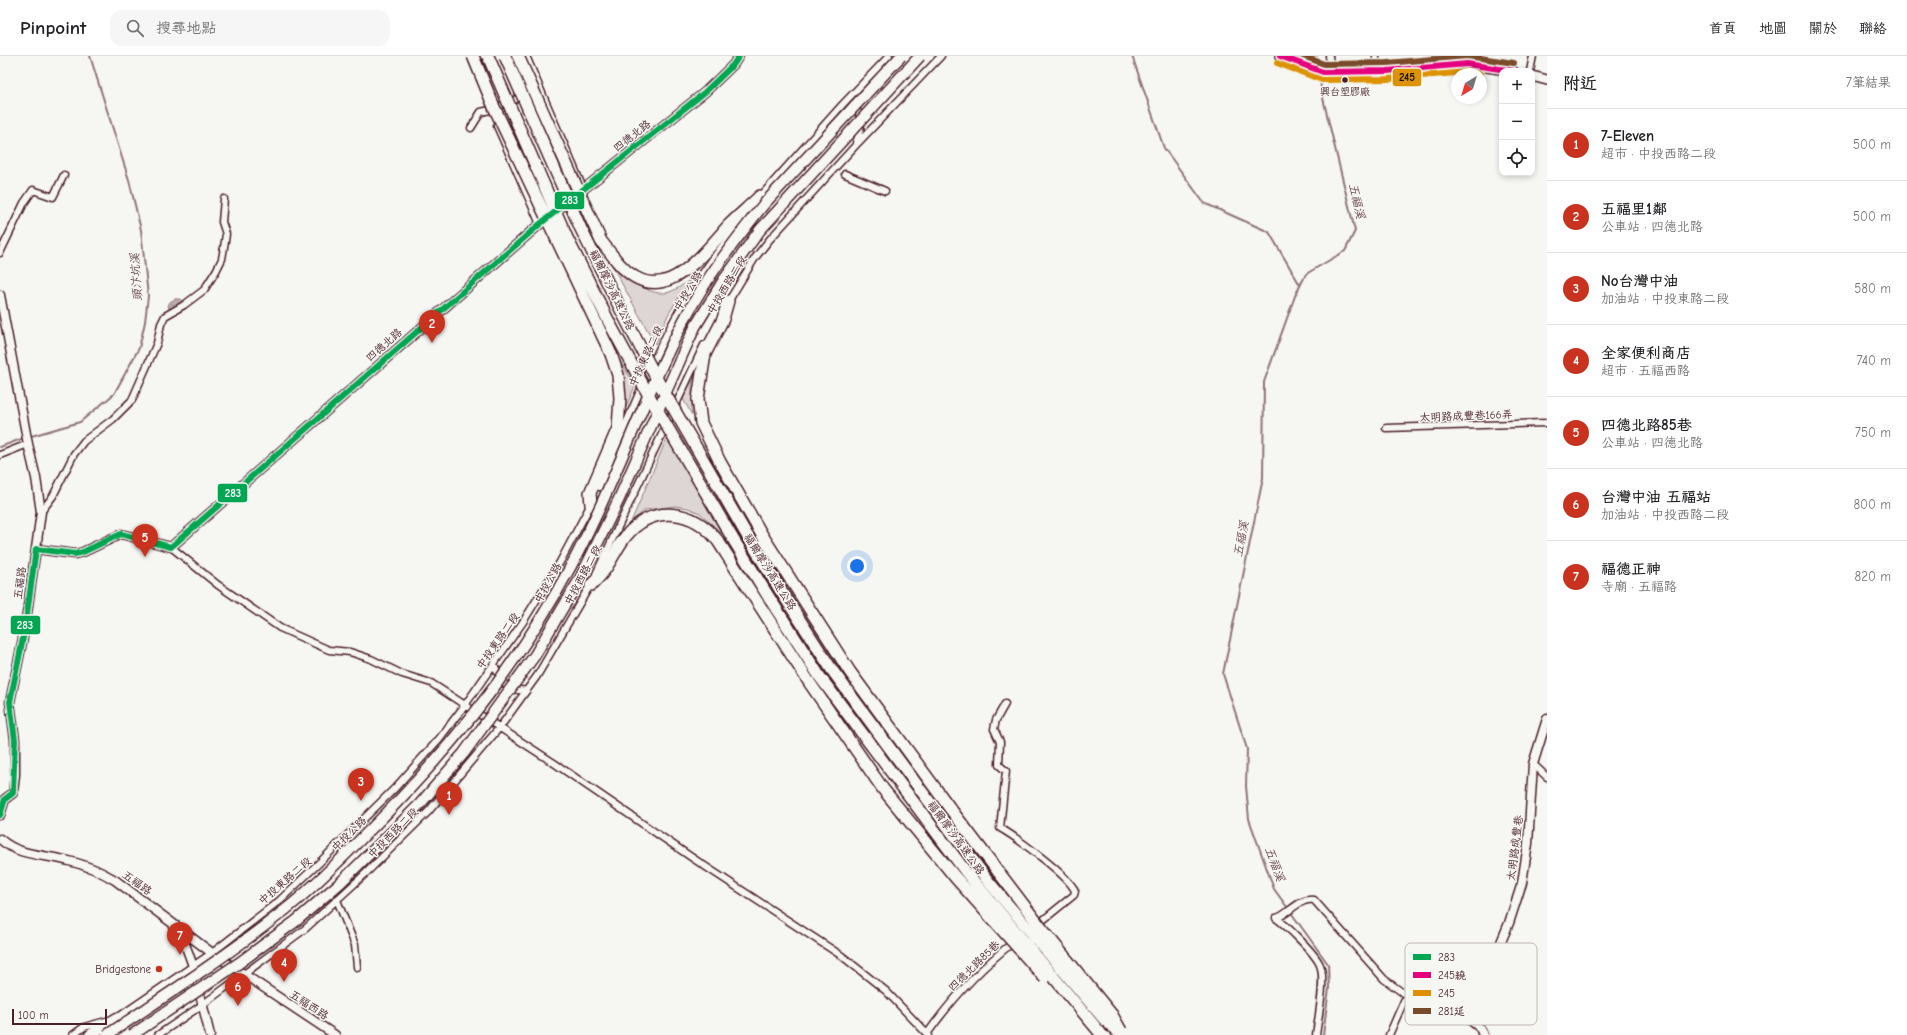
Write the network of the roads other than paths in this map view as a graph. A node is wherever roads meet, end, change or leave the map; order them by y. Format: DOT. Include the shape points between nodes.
graph roads {
  1 [pos="470,56"];
  2 [pos="473,56"];
  3 [pos="488,56"];
  4 [pos="505,56"];
  5 [pos="518,56"];
  6 [pos="526,56"];
  7 [pos="739,56"];
  8 [pos="889,56"];
  9 [pos="902,56"];
  10 [pos="920,56"];
  11 [pos="941,56"];
  12 [pos="1280,56"];
  13 [pos="1329,56"];
  14 [pos="1376,56"];
  15 [pos="1533,56"];
  16 [pos="1531,68"];
  17 [pos="1499,69"];
  18 [pos="1376,71"];
  19 [pos="1327,72"];
  20 [pos="1535,77"];
  21 [pos="1547,80"];
  22 [pos="540,89"];
  23 [pos="843,104"];
  24 [pos="490,110"];
  25 [pos="471,128"];
  26 [pos="855,146"];
  27 [pos="845,174"];
  28 [pos="64,175"];
  29 [pos="583,188"];
  30 [pos="885,191"];
  31 [pos="760,196"];
  32 [pos="224,199"];
  33 [pos="563,204"];
  34 [pos="569,215"];
  35 [pos="540,224"];
  36 [pos="0,252"];
  37 [pos="0,295"];
  38 [pos="728,301"];
  39 [pos="1547,423"];
  40 [pos="1386,428"];
  41 [pos="28,444"];
  42 [pos="0,455"];
  43 [pos="590,505"];
  44 [pos="42,512"];
  45 [pos="171,547"];
  46 [pos="36,549"];
  47 [pos="591,585"];
  48 [pos="494,664"];
  49 [pos="527,690"];
  50 [pos="1005,704"];
  51 [pos="465,705"];
  52 [pos="1547,719"];
  53 [pos="500,727"];
  54 [pos="1533,764"];
  55 [pos="1547,777"];
  56 [pos="0,815"];
  57 [pos="0,839"];
  58 [pos="337,900"];
  59 [pos="169,920"];
  60 [pos="1500,943"];
  61 [pos="212,953"];
  62 [pos="194,966"];
  63 [pos="357,967"];
  64 [pos="243,975"];
  65 [pos="1405,993"];
  66 [pos="1405,999"];
  67 [pos="202,1005"];
  68 [pos="117,1018"];
  69 [pos="1476,1025"];
  70 [pos="1100,1033"];
  71 [pos="73,1035"];
  72 [pos="90,1035"];
  73 [pos="107,1035"];
  74 [pos="132,1035"];
  75 [pos="158,1035"];
  76 [pos="210,1035"];
  77 [pos="335,1035"];
  78 [pos="928,1035"];
  79 [pos="1122,1035"];
  80 [pos="1316,1035"];
  81 [pos="1389,1035"];
  82 [pos="1484,1035"];
  1 -- 24 [label="street"];
  2 -- 43 [label="highway, bridge" via="611,354 618,375 618,428 590,493"];
  3 -- 70 [label="highway, 福爾摩沙高速公路, bridge" via="567,238 610,324 768,596 820,677 966,872"];
  4 -- 79 [label="highway, 福爾摩沙高速公路, bridge" via="581,229 631,330 660,385 779,588 832,670 988,881 1103,1018"];
  5 -- 31 [label="highway, bridge" via="601,241 621,268 637,279 660,282 682,274"];
  6 -- 22 [label="street"];
  7 -- 29 [label="street, 四德北路" via="705,92"];
  8 -- 23 [label="street, 中投東路二段"];
  9 -- 73 [label="main road, 中投公路, bridge" via="764,204 702,289 672,344 610,488 553,600 504,674 450,746 406,795 287,909 227,954"];
  10 -- 74 [label="main road, bridge" via="786,200 743,251 727,275 695,327 581,578 535,655 459,759 405,820 340,883 296,921"];
  11 -- 26 [label="street, 中投西路二段"];
  12 -- 19 [label="main road"];
  13 -- 19 [label="street"];
  14 -- 18 [label="street"];
  15 -- 16 [label="street"];
  17 -- 18 [label="main road" via="1466,64 1416,70"];
  18 -- 19 [label="main road"];
  20 -- 21 [label="main road"];
  22 -- 24 [label="street"];
  22 -- 29 [label="street"];
  23 -- 26 [label="street" via="848,103 855,107 861,116 861,130"];
  23 -- 31 [label="street, 中投東路二段"];
  24 -- 25 [label="street" via="481,112"];
  24 -- 35 [label="street"];
  26 -- 38 [label="street, 中投西路二段" via="770,239"];
  27 -- 30 [label="street"];
  28 -- 36 [label="street" via="52,198 33,190"];
  29 -- 33 [label="street, 四德北路"];
  31 -- 43 [label="street, 中投東路二段" via="709,264 668,332"];
  32 -- 44 [label="street" via="222,222 226,234 219,265 204,290 165,316 157,343 132,400 84,441"];
  33 -- 34 [label="street"];
  33 -- 35 [label="street, 四德北路"];
  35 -- 45 [label="street, 四德北路"];
  37 -- 41 [label="street, 五福路"];
  38 -- 47 [label="street, 中投西路二段" via="696,358"];
  38 -- 79 [label="highway, bridge" via="723,318 705,354 698,399 701,423 720,462 762,535 850,672 994,866 1112,1015"];
  39 -- 40 [label="street, 太明路成豐巷166弄"];
  41 -- 42 [label="street"];
  41 -- 44 [label="street, 五福路"];
  43 -- 48 [label="street, 中投東路二段" via="556,569"];
  44 -- 46 [label="street, 五福路"];
  45 -- 46 [label="street" via="121,534 75,554"];
  45 -- 51 [label="street" via="218,585 280,628 329,650 350,652 431,683"];
  46 -- 56 [label="street, 五福路" via="24,633 10,702 16,775 13,793 5,799"];
  47 -- 49 [label="street, 中投西路二段"];
  47 -- 70 [label="highway, bridge" via="603,573 619,546 635,527 646,519 666,515 688,518 704,527 718,541 809,682 883,789 979,905 1042,975"];
  48 -- 49 [label="street" via="506,686 513,690"];
  48 -- 51 [label="street, 中投東路二段"];
  49 -- 53 [label="street, 中投西路二段"];
  50 -- 78 [label="street, 四德北路85巷" via="994,729 1000,742 999,765 1006,771 1000,828 1019,839 1075,891 1074,895 993,959 944,1010"];
  51 -- 53 [label="street"];
  51 -- 61 [label="street, 中投東路二段" via="439,739 395,788 319,863 280,900"];
  52 -- 54 [label="street, 太明路成豐巷"];
  53 -- 58 [label="street, 中投西路二段" via="428,812"];
  53 -- 78 [label="street" via="842,956 886,991"];
  54 -- 55 [label="street"];
  54 -- 60 [label="street, 太明路成豐巷" via="1528,844 1522,883"];
  57 -- 59 [label="street, 五福路" via="26,854 56,858 94,868"];
  58 -- 63 [label="street" via="355,945"];
  58 -- 64 [label="street, 中投西路二段"];
  59 -- 61 [label="street, 五福路"];
  59 -- 62 [label="street, 五福路" via="185,944"];
  61 -- 62 [label="street, 中投東路二段"];
  61 -- 64 [label="street, 五福西路"];
  62 -- 67 [label="street, 五福路"];
  62 -- 68 [label="street, 中投東路二段"];
  64 -- 67 [label="street, 中投西路二段"];
  64 -- 77 [label="street, 五福西路"];
  65 -- 80 [label="street" via="1373,968 1314,900 1310,899 1291,908 1280,918 1276,918 1303,943 1320,965 1321,996"];
  66 -- 81 [label="street"];
  67 -- 75 [label="street, 中投西路二段"];
  67 -- 76 [label="street, 五福路"];
  68 -- 71 [label="street, 中投東路二段" via="84,1027"];
  68 -- 72 [label="main road"];
  69 -- 82 [label="street"];
}
